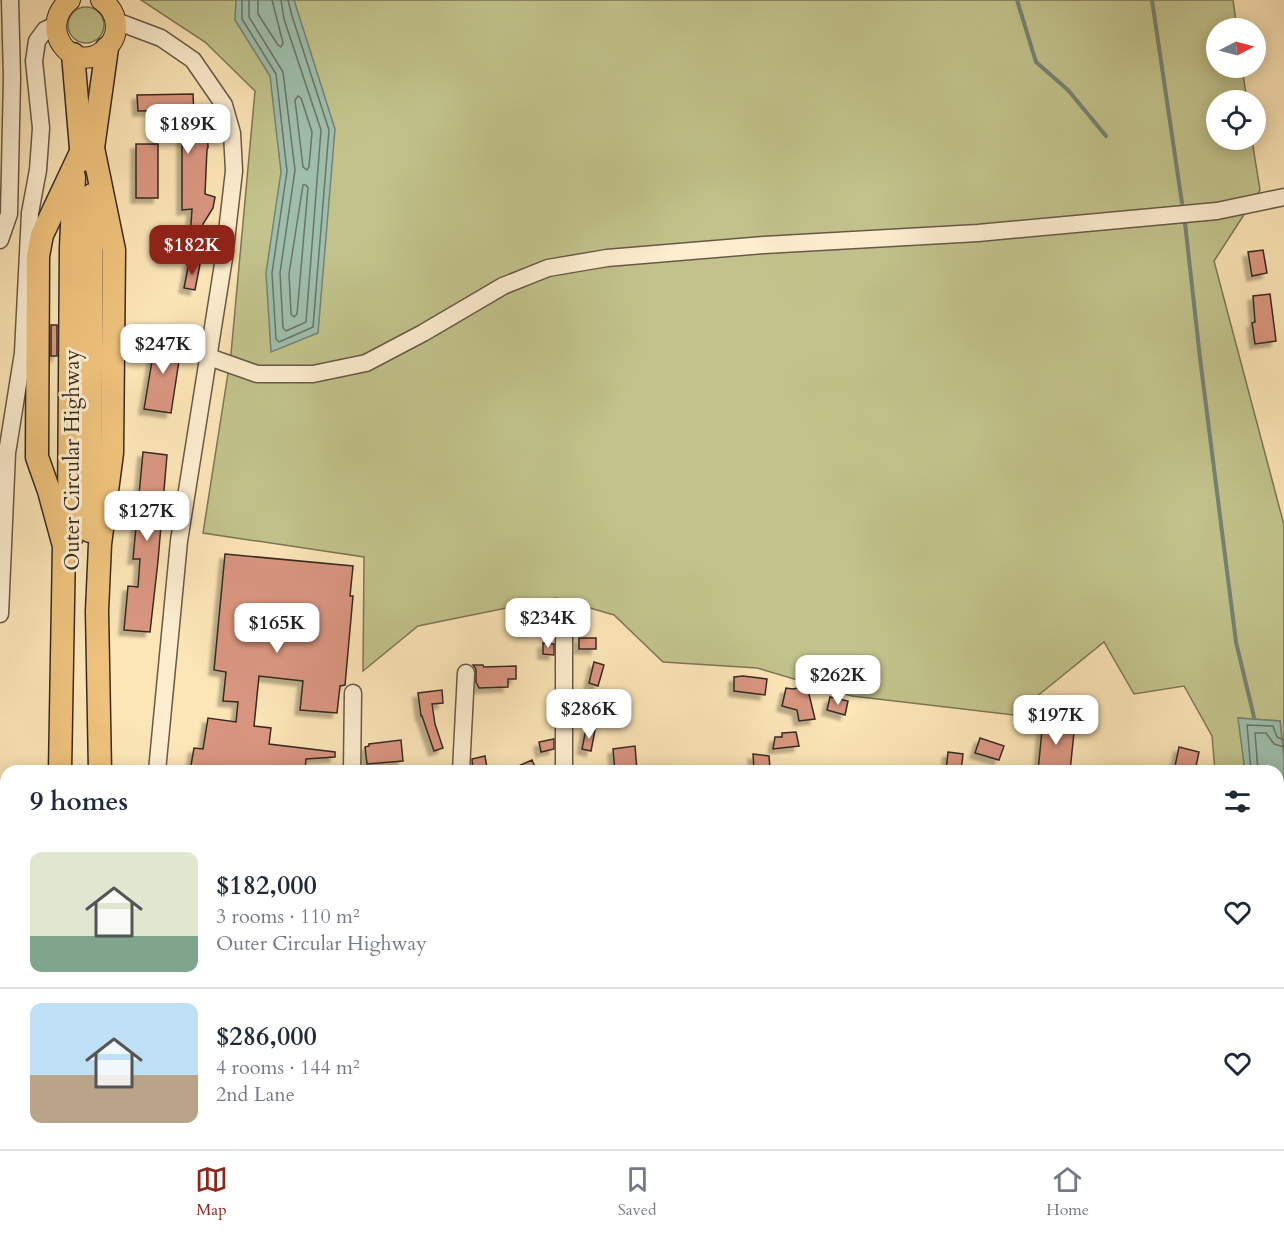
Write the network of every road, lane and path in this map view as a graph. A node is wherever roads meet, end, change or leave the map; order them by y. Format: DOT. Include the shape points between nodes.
graph roads {
  1 [pos="10,0"];
  2 [pos="70,0"];
  3 [pos="101,0"];
  4 [pos="116,21"];
  5 [pos="56,25"];
  6 [pos="107,48"];
  7 [pos="73,54"];
  8 [pos="87,149"];
  9 [pos="72,184"];
  10 [pos="1284,197"];
  11 [pos="65,207"];
  12 [pos="0,240"];
  13 [pos="209,357"];
  14 [pos="69,515"];
  15 [pos="75,543"];
  16 [pos="0,614"];
  17 [pos="564,614"];
  18 [pos="466,673"];
  19 [pos="353,693"];
  20 [pos="60,765"];
  21 [pos="73,765"];
  22 [pos="92,765"];
  23 [pos="100,765"];
  24 [pos="158,765"];
  25 [pos="352,765"];
  26 [pos="461,765"];
  27 [pos="564,765"];
  1 -- 12 [label="street" via="9,214"];
  2 -- 5 [label="main road" via="57,15"];
  3 -- 4 [label="main road"];
  4 -- 6 [label="main road" via="113,40"];
  4 -- 13 [label="street" via="161,38 193,60 224,105 232,133 234,171"];
  5 -- 7 [label="main road" via="60,42"];
  5 -- 16 [label="street" via="45,30 37,41 34,60 41,128 30,213 23,353 7,453"];
  6 -- 7 [label="main road" via="91,56"];
  6 -- 8 [label="highway"];
  7 -- 8 [label="highway"];
  8 -- 9 [label="highway, Outer Circular Highway"];
  8 -- 15 [label="highway, Outer Circular Highway"];
  8 -- 15 [label="highway" via="42,235 38,256 37,457"];
  8 -- 23 [label="highway" via="114,250 112,453 100,544 97,611"];
  9 -- 11 [label="highway"];
  9 -- 14 [label="highway, Outer Circular Highway"];
  10 -- 13 [label="street" via="1217,211 990,232 607,258 548,268 503,286 366,363 313,374 257,374"];
  11 -- 14 [label="highway" via="60,269 59,456"];
  11 -- 15 [label="highway" via="50,247 46,444"];
  13 -- 24 [label="street" via="180,541"];
  14 -- 15 [label="highway, Outer Circular Highway"];
  15 -- 20 [label="highway"];
  15 -- 21 [label="highway, Outer Circular Highway"];
  15 -- 22 [label="highway, Outer Circular Highway"];
  17 -- 27 [label="street"];
  18 -- 26 [label="street"];
  19 -- 25 [label="street"];
}
